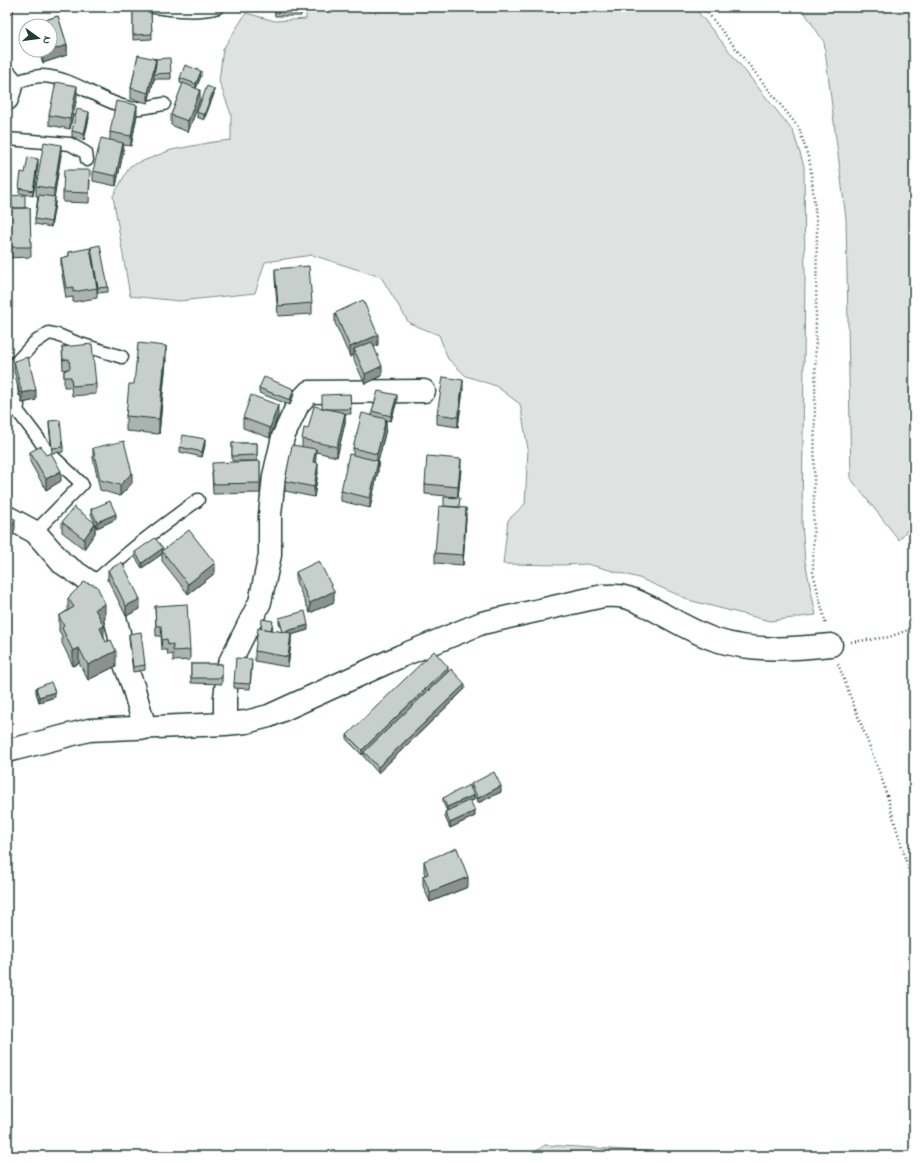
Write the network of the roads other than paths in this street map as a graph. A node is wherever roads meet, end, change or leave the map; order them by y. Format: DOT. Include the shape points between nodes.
graph roads {
  1 [pos="154,7"];
  2 [pos="218,7"];
  3 [pos="9,86"];
  4 [pos="164,104"];
  5 [pos="7,139"];
  6 [pos="87,160"];
  7 [pos="122,357"];
  8 [pos="424,391"];
  9 [pos="10,405"];
  10 [pos="198,500"];
  11 [pos="7,517"];
  12 [pos="35,532"];
  13 [pos="93,583"];
  14 [pos="831,645"];
  15 [pos="224,724"];
  16 [pos="145,728"];
  17 [pos="7,751"];
  1 -- 2 [label="lane" via="174,10 209,10"];
  3 -- 4 [label="lane" via="40,76 61,79 106,100 132,108"];
  5 -- 6 [label="lane" via="70,144 86,153"];
  7 -- 9 [label="lane" via="49,333 34,344 9,370"];
  8 -- 15 [label="street" via="309,392 298,404 283,437 274,476 270,514 270,555 260,602 229,664"];
  9 -- 12 [label="lane" via="46,450 82,484"];
  10 -- 13 [label="lane" via="120,559"];
  11 -- 12 [label="street"];
  12 -- 13 [label="street" via="62,563"];
  13 -- 16 [label="street" via="105,592 113,610 120,632 123,659"];
  14 -- 15 [label="street" via="761,648 736,645 715,640 640,602 614,595 603,596 482,623 401,656 269,716"];
  15 -- 16 [label="street"];
  16 -- 17 [label="street" via="89,730"];
}
